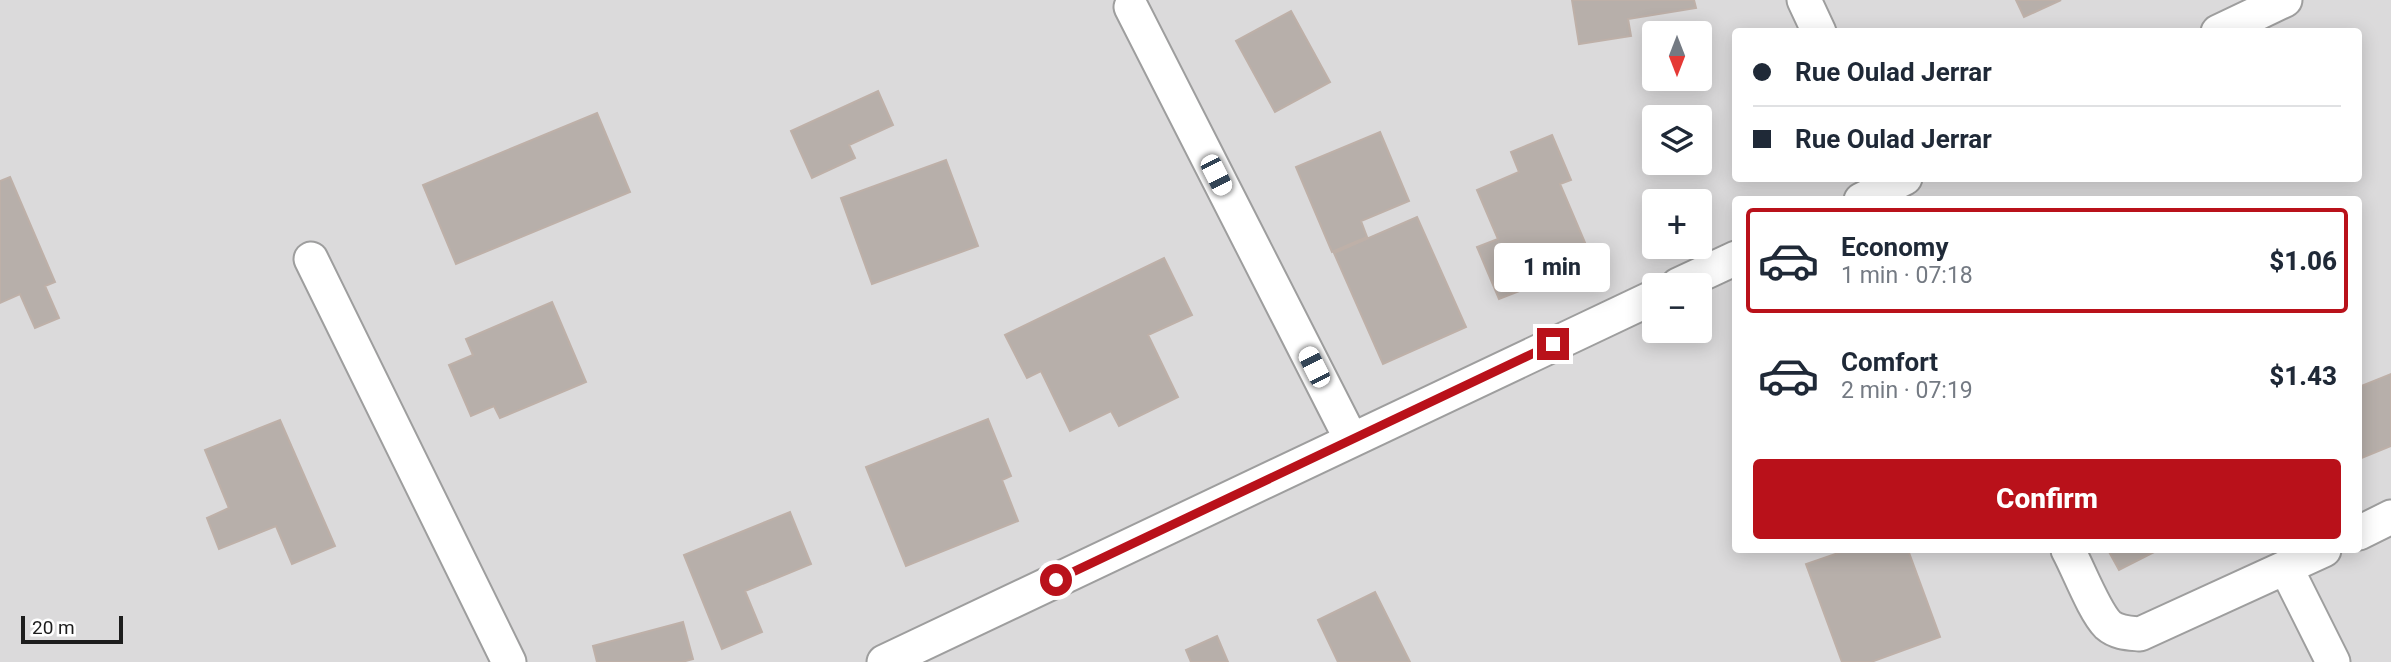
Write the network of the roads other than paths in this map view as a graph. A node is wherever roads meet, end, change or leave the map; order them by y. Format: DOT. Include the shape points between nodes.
graph roads {
  1 [pos="1804,0"];
  2 [pos="2285,0"];
  3 [pos="1131,7"];
  4 [pos="1817,28"];
  5 [pos="2226,28"];
  6 [pos="1896,185"];
  7 [pos="1870,196"];
  8 [pos="311,259"];
  9 [pos="1732,260"];
  10 [pos="1704,273"];
  11 [pos="1642,303"];
  12 [pos="1351,439"];
  13 [pos="2391,517"];
  14 [pos="2362,532"];
  15 [pos="2070,553"];
  16 [pos="2318,553"];
  17 [pos="2286,568"];
  18 [pos="509,662"];
  19 [pos="884,662"];
  20 [pos="2333,662"];
  1 -- 4 [label="street"];
  2 -- 5 [label="street"];
  3 -- 12 [label="street"];
  6 -- 7 [label="street"];
  8 -- 18 [label="street"];
  9 -- 10 [label="street"];
  11 -- 12 [label="street"];
  12 -- 19 [label="street"];
  13 -- 14 [label="street"];
  15 -- 17 [label="street" via="2108,625 2124,633 2150,630"];
  16 -- 17 [label="street"];
  17 -- 20 [label="street"];
}
